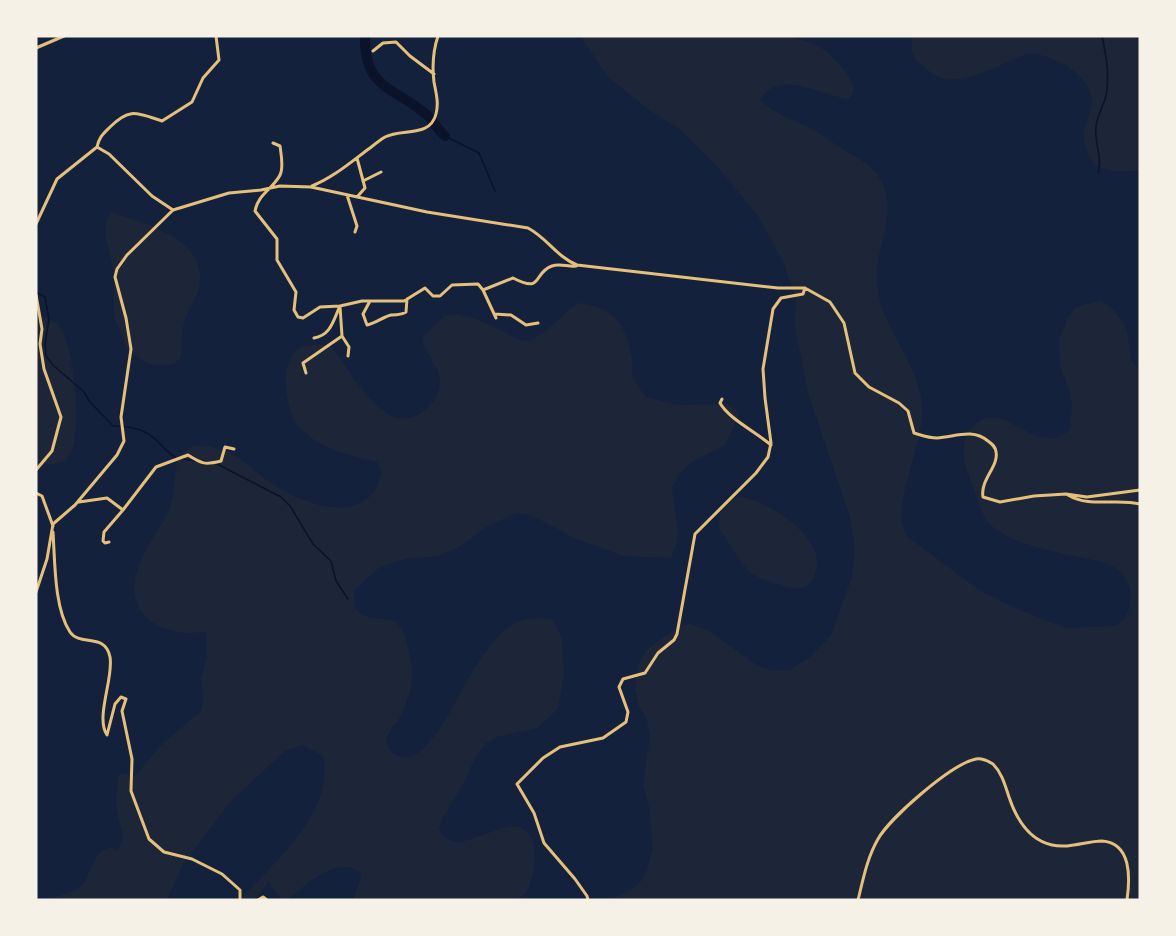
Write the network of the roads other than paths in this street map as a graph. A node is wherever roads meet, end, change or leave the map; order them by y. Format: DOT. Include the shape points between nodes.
graph roads {
  1 [pos="64,36"];
  2 [pos="216,36"];
  3 [pos="438,36"];
  4 [pos="36,48"];
  5 [pos="373,51"];
  6 [pos="434,74"];
  7 [pos="273,143"];
  8 [pos="97,147"];
  9 [pos="357,158"];
  10 [pos="381,172"];
  11 [pos="363,181"];
  12 [pos="311,187"];
  13 [pos="267,189"];
  14 [pos="347,195"];
  15 [pos="357,197"];
  16 [pos="173,210"];
  17 [pos="36,224"];
  18 [pos="355,232"];
  19 [pos="577,265"];
  20 [pos="805,288"];
  21 [pos="483,290"];
  22 [pos="36,295"];
  23 [pos="407,299"];
  24 [pos="370,301"];
  25 [pos="340,306"];
  26 [pos="538,323"];
  27 [pos="342,336"];
  28 [pos="314,338"];
  29 [pos="348,356"];
  30 [pos="306,373"];
  31 [pos="722,399"];
  32 [pos="771,445"];
  33 [pos="234,448"];
  34 [pos="36,470"];
  35 [pos="1140,490"];
  36 [pos="36,493"];
  37 [pos="1066,494"];
  38 [pos="77,502"];
  39 [pos="1140,504"];
  40 [pos="123,510"];
  41 [pos="53,524"];
  42 [pos="109,543"];
  43 [pos="36,592"];
  44 [pos="240,900"];
  45 [pos="258,900"];
  46 [pos="267,900"];
  47 [pos="588,900"];
  48 [pos="858,900"];
  49 [pos="1127,900"];
  1 -- 4 [label="street"];
  2 -- 8 [label="street" via="219,60 203,78 192,102 162,121 122,115 99,138"];
  3 -- 6 [label="street"];
  5 -- 6 [label="street" via="383,42 396,42"];
  6 -- 9 [label="street" via="438,105 436,117 428,127 385,137"];
  7 -- 13 [label="street" via="280,146 282,168 280,176"];
  8 -- 16 [label="street"];
  8 -- 17 [label="street" via="57,179"];
  9 -- 11 [label="street"];
  9 -- 12 [label="street" via="328,180"];
  10 -- 11 [label="street"];
  11 -- 15 [label="street" via="365,188"];
  12 -- 13 [label="street"];
  12 -- 14 [label="street"];
  13 -- 16 [label="street" via="229,193"];
  13 -- 25 [label="street" via="255,211 277,239 277,260 296,292 294,310 298,317"];
  14 -- 15 [label="street"];
  14 -- 18 [label="street" via="357,226"];
  15 -- 19 [label="street" via="528,228 565,260"];
  16 -- 38 [label="street" via="117,269 115,277 131,349 121,417 124,441"];
  19 -- 20 [label="street"];
  19 -- 21 [label="street" via="553,266 531,285 513,278"];
  20 -- 32 [label="street" via="803,294 782,298 773,309 763,369"];
  20 -- 37 [label="street" via="834,307 844,323 855,373 869,387 908,411 914,433 936,438 973,433 993,445 996,458 982,490 984,497 1000,502"];
  21 -- 23 [label="street" via="478,284 452,285 440,296 433,296 425,288"];
  21 -- 26 [label="street" via="495,316 511,315 526,325"];
  22 -- 34 [label="street" via="44,369 61,417 52,451"];
  23 -- 24 [label="street"];
  23 -- 24 [label="street" via="402,315 389,315 367,325 363,314"];
  24 -- 25 [label="street"];
  25 -- 27 [label="street"];
  25 -- 28 [label="street" via="328,333"];
  27 -- 29 [label="street" via="349,347"];
  27 -- 30 [label="street" via="303,363"];
  31 -- 32 [label="street" via="723,407 734,418"];
  32 -- 47 [label="street" via="768,457 756,473 695,534 675,640 658,653 645,673 623,680 619,687 628,711 626,722 603,738 560,747 518,784 544,843"];
  33 -- 40 [label="street" via="225,447 221,461 211,464 201,464 188,455 156,467"];
  35 -- 37 [label="street" via="1087,498"];
  36 -- 41 [label="street" via="42,496"];
  37 -- 39 [label="street" via="1075,499"];
  38 -- 40 [label="street" via="107,498"];
  38 -- 41 [label="street"];
  40 -- 42 [label="street" via="104,532 103,541"];
  41 -- 43 [label="street"];
  41 -- 44 [label="street" via="61,614 71,635 97,641 110,658 104,730 107,735 115,704 122,697 126,699 122,711 132,759 131,791 149,839 164,852 192,859 222,874 240,890"];
  45 -- 46 [label="street"];
  48 -- 49 [label="street" via="869,860 886,828 935,782 976,759 987,761 998,771 1016,815 1037,839 1054,846 1102,841 1118,847 1129,869"];
}
